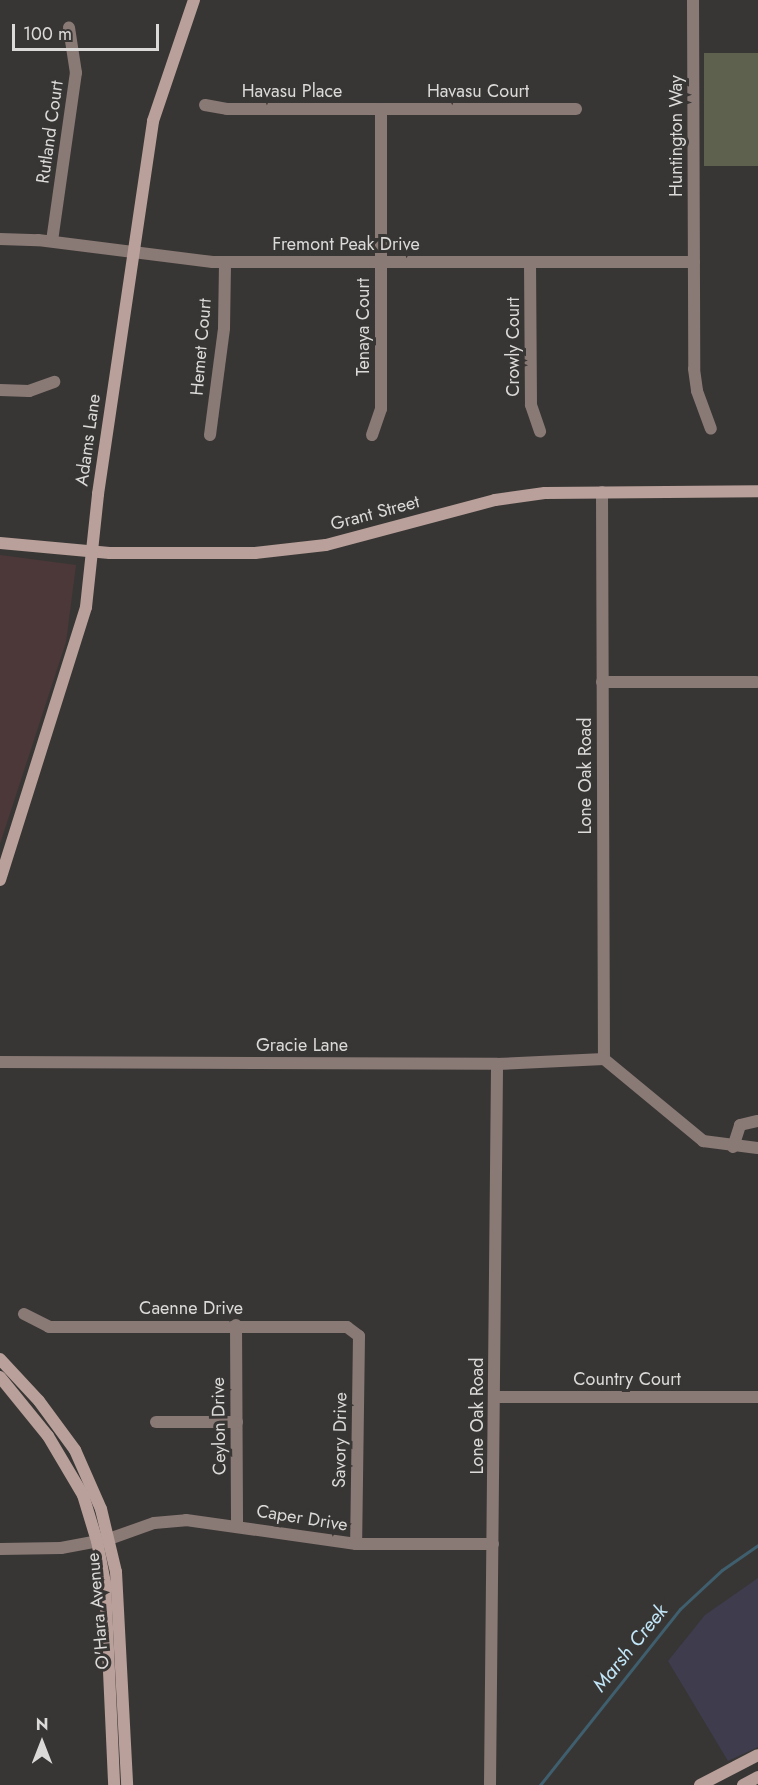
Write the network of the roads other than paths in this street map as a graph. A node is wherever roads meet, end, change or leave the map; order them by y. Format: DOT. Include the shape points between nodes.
graph roads {
  1 [pos="194,0"];
  2 [pos="693,5"];
  3 [pos="69,28"];
  4 [pos="205,105"];
  5 [pos="381,109"];
  6 [pos="576,109"];
  7 [pos="0,239"];
  8 [pos="52,241"];
  9 [pos="134,253"];
  10 [pos="381,262"];
  11 [pos="530,262"];
  12 [pos="694,262"];
  13 [pos="225,263"];
  14 [pos="54,382"];
  15 [pos="0,390"];
  16 [pos="711,429"];
  17 [pos="540,430"];
  18 [pos="210,435"];
  19 [pos="372,435"];
  20 [pos="758,491"];
  21 [pos="602,492"];
  22 [pos="0,543"];
  23 [pos="92,552"];
  24 [pos="602,682"];
  25 [pos="756,682"];
  26 [pos="0,880"];
  27 [pos="604,1059"];
  28 [pos="0,1062"];
  29 [pos="497,1064"];
  30 [pos="758,1121"];
  31 [pos="733,1147"];
  32 [pos="758,1148"];
  33 [pos="24,1314"];
  34 [pos="236,1325"];
  35 [pos="359,1336"];
  36 [pos="0,1359"];
  37 [pos="0,1377"];
  38 [pos="495,1397"];
  39 [pos="758,1398"];
  40 [pos="156,1422"];
  41 [pos="237,1422"];
  42 [pos="237,1526"];
  43 [pos="103,1540"];
  44 [pos="356,1544"];
  45 [pos="494,1544"];
  46 [pos="0,1549"];
  47 [pos="758,1755"];
  48 [pos="758,1777"];
  49 [pos="114,1785"];
  50 [pos="127,1785"];
  51 [pos="490,1785"];
  52 [pos="700,1785"];
  53 [pos="743,1785"];
  1 -- 9 [label="street, Adams Lane" via="153,121"];
  2 -- 12 [label="street, Huntington Way"];
  3 -- 8 [label="street, Rutland Court" via="76,73"];
  4 -- 5 [label="street, Havasu Place" via="227,109"];
  5 -- 6 [label="street, Havasu Court"];
  5 -- 10 [label="street, Tenaya Court"];
  7 -- 8 [label="street, Fremont Peak Drive"];
  8 -- 9 [label="street, Fremont Peak Drive"];
  9 -- 13 [label="street, Fremont Peak Drive"];
  9 -- 23 [label="street, Adams Lane"];
  10 -- 11 [label="street, Fremont Peak Drive"];
  10 -- 13 [label="street, Fremont Peak Drive"];
  10 -- 19 [label="street, Tenaya Court" via="381,409"];
  11 -- 12 [label="street, Fremont Peak Drive"];
  11 -- 17 [label="street, Crowly Court" via="531,405"];
  12 -- 16 [label="street, Huntington Way" via="694,369 697,391"];
  13 -- 18 [label="street, Hemet Court" via="224,328"];
  14 -- 15 [label="street" via="29,391"];
  20 -- 21 [label="street, Grant Street"];
  21 -- 23 [label="street, Grant Street" via="545,493 495,500 326,545 289,550"];
  21 -- 24 [label="street, Lone Oak Road"];
  22 -- 23 [label="street, Grant Street"];
  23 -- 26 [label="street, Adams Lane" via="83,616"];
  24 -- 25 [label="street"];
  24 -- 27 [label="street, Lone Oak Road"];
  27 -- 29 [label="street, Gracie Lane"];
  27 -- 31 [label="street" via="703,1141"];
  28 -- 29 [label="street, Gracie Lane"];
  29 -- 38 [label="street, Lone Oak Road"];
  30 -- 31 [label="street" via="740,1125"];
  31 -- 32 [label="street"];
  33 -- 34 [label="street, Caenne Drive" via="48,1327"];
  34 -- 35 [label="street, Caenne Drive" via="347,1327"];
  34 -- 41 [label="street, Ceylon Drive"];
  35 -- 44 [label="street, Savory Drive"];
  36 -- 43 [label="street, O'Hara Avenue" via="39,1401 75,1450 88,1475"];
  37 -- 43 [label="street, O'Hara Avenue" via="48,1436"];
  38 -- 39 [label="street, Country Court"];
  38 -- 45 [label="street, Lone Oak Road"];
  40 -- 41 [label="street"];
  41 -- 42 [label="street, Ceylon Drive"];
  42 -- 43 [label="street, Caper Drive" via="186,1520 154,1523"];
  42 -- 44 [label="street, Caper Drive"];
  43 -- 46 [label="street, Caper Drive" via="61,1548"];
  43 -- 49 [label="street, O'Hara Avenue"];
  43 -- 50 [label="street, O'Hara Avenue" via="121,1628"];
  44 -- 45 [label="street, Caper Drive"];
  45 -- 51 [label="street, Lone Oak Road"];
  47 -- 52 [label="street"];
  48 -- 53 [label="street"];
}
